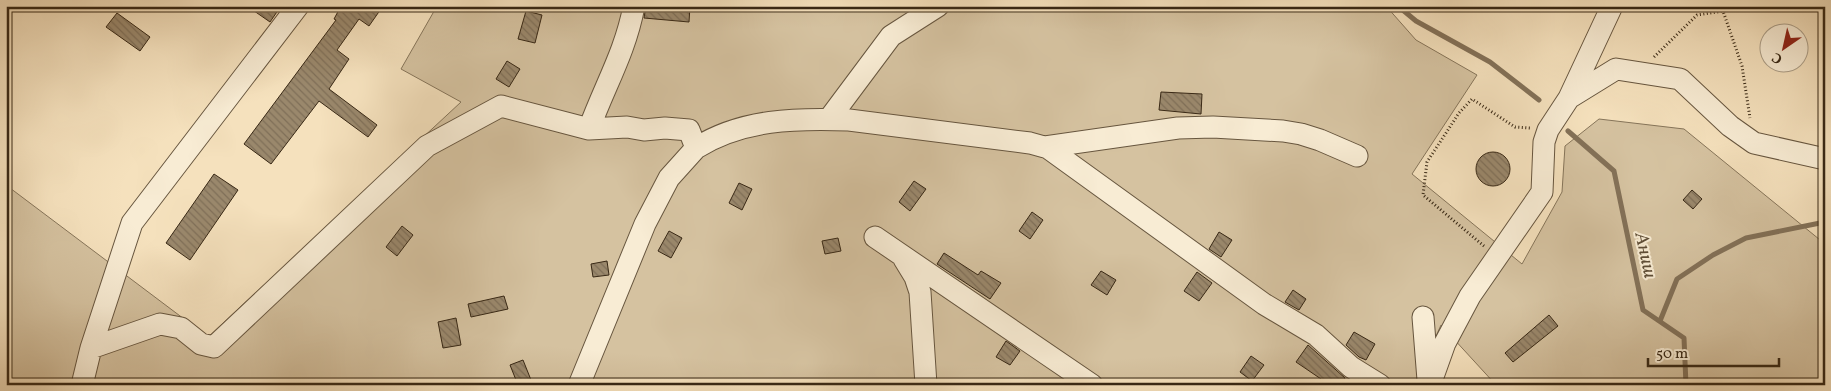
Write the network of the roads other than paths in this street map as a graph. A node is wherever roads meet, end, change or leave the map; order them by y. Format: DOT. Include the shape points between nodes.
graph roads {
  1 [pos="298,6"];
  2 [pos="634,6"];
  3 [pos="938,6"];
  4 [pos="1612,6"];
  5 [pos="1568,98"];
  6 [pos="829,119"];
  7 [pos="589,129"];
  8 [pos="696,148"];
  9 [pos="1045,148"];
  10 [pos="1356,156"];
  11 [pos="1825,159"];
  12 [pos="875,236"];
  13 [pos="903,257"];
  14 [pos="1423,317"];
  15 [pos="90,348"];
  16 [pos="82,385"];
  17 [pos="579,385"];
  18 [pos="926,385"];
  19 [pos="1092,385"];
  20 [pos="1380,385"];
  21 [pos="1429,385"];
  1 -- 15 [label="street" via="132,223"];
  2 -- 7 [label="street" via="618,63 606,84"];
  3 -- 6 [label="street" via="891,36"];
  4 -- 5 [label="street"];
  5 -- 11 [label="street" via="1616,69 1680,79 1754,144"];
  5 -- 21 [label="street" via="1544,142 1542,192 1466,304"];
  6 -- 8 [label="street" via="753,125 722,133"];
  6 -- 9 [label="street" via="1020,142"];
  7 -- 8 [label="street" via="689,130"];
  7 -- 15 [label="street" via="501,106 427,146 214,347 201,344 181,328 160,324"];
  8 -- 17 [label="street" via="669,178 645,224"];
  9 -- 10 [label="street" via="1178,128 1213,127 1301,134"];
  9 -- 20 [label="street" via="1063,157 1264,304 1316,335 1351,367"];
  12 -- 13 [label="street"];
  13 -- 18 [label="street" via="920,292"];
  13 -- 19 [label="street"];
  14 -- 21 [label="street"];
  15 -- 16 [label="street"];
}
